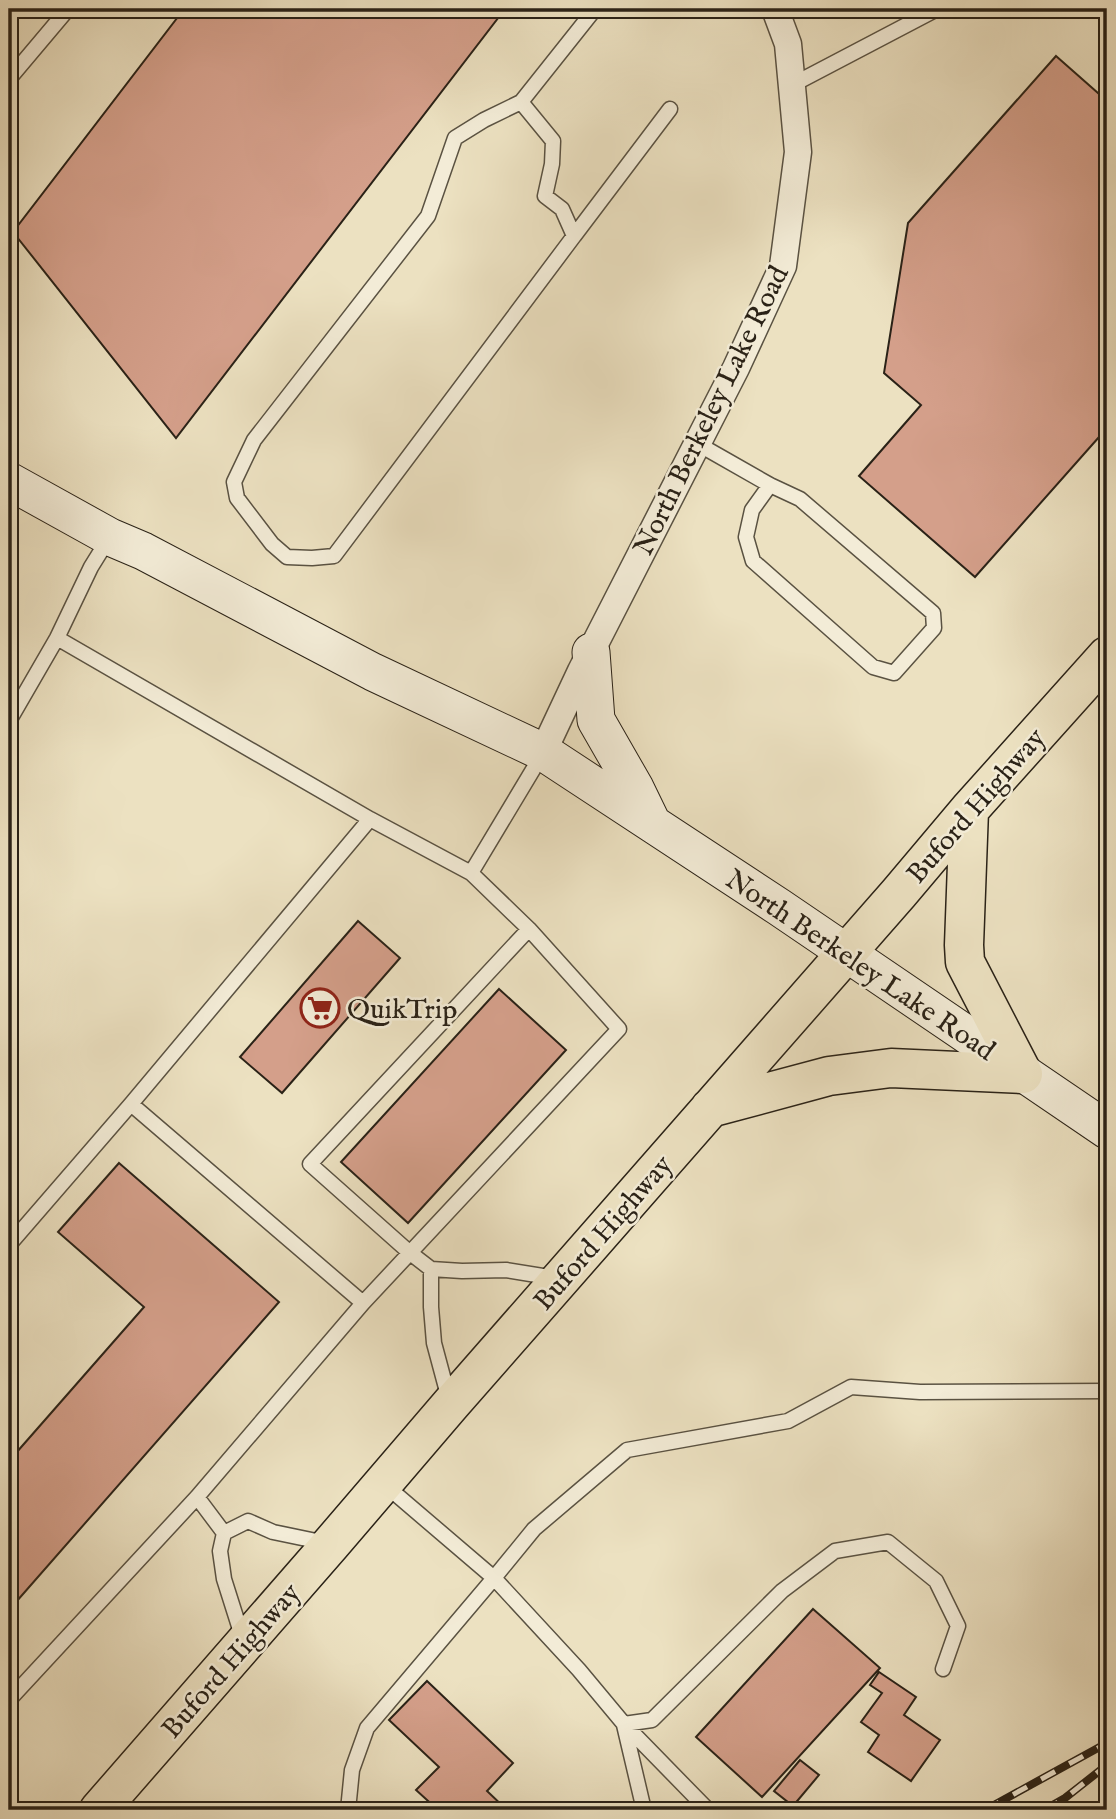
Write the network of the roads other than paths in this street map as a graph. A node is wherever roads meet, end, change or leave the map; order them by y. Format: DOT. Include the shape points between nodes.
graph roads {
  1 [pos="68,9"];
  2 [pos="595,9"];
  3 [pos="775,9"];
  4 [pos="937,9"];
  5 [pos="9,79"];
  6 [pos="792,85"];
  7 [pos="521,102"];
  8 [pos="670,109"];
  9 [pos="573,236"];
  10 [pos="698,444"];
  11 [pos="9,481"];
  12 [pos="770,485"];
  13 [pos="110,537"];
  14 [pos="57,638"];
  15 [pos="591,652"];
  16 [pos="1107,656"];
  17 [pos="9,720"];
  18 [pos="544,752"];
  19 [pos="969,810"];
  20 [pos="370,819"];
  21 [pos="653,824"];
  22 [pos="471,873"];
  23 [pos="528,929"];
  24 [pos="846,954"];
  25 [pos="1023,1074"];
  26 [pos="131,1104"];
  27 [pos="710,1108"];
  28 [pos="1107,1130"];
  29 [pos="9,1245"];
  30 [pos="409,1252"];
  31 [pos="431,1269"];
  32 [pos="560,1279"];
  33 [pos="363,1303"];
  34 [pos="1107,1391"];
  35 [pos="451,1404"];
  36 [pos="383,1484"];
  37 [pos="197,1497"];
  38 [pos="225,1533"];
  39 [pos="331,1544"];
  40 [pos="494,1578"];
  41 [pos="244,1644"];
  42 [pos="943,1669"];
  43 [pos="9,1700"];
  44 [pos="624,1724"];
  45 [pos="99,1810"];
  46 [pos="348,1810"];
  47 [pos="644,1810"];
  48 [pos="708,1810"];
  1 -- 5 [label="lane"];
  2 -- 7 [label="lane"];
  3 -- 6 [label="street, North Berkeley Lake Road" via="788,44"];
  4 -- 6 [label="lane"];
  6 -- 10 [label="street, North Berkeley Lake Road" via="799,152 783,266"];
  7 -- 9 [label="lane" via="553,141 545,196 562,209"];
  7 -- 9 [label="lane" via="455,138 428,216 254,440 234,482 237,498 272,544 287,557 334,556"];
  8 -- 9 [label="lane"];
  10 -- 12 [label="lane"];
  10 -- 15 [label="street, North Berkeley Lake Road"];
  11 -- 13 [label="street, North Berkeley Lake Road"];
  12 -- 12 [label="lane" via="800,499 933,613 934,628 894,673 873,667 753,561 746,537 752,510"];
  13 -- 14 [label="lane"];
  13 -- 18 [label="street, North Berkeley Lake Road" via="373,672"];
  14 -- 17 [label="lane"];
  14 -- 20 [label="lane"];
  15 -- 18 [label="street, North Berkeley Lake Road"];
  15 -- 21 [label="street" via="596,720"];
  16 -- 19 [label="main road, Buford Highway"];
  18 -- 21 [label="street, North Berkeley Lake Road"];
  18 -- 22 [label="lane"];
  19 -- 24 [label="main road, Buford Highway"];
  19 -- 25 [label="main road" via="965,962"];
  20 -- 22 [label="lane"];
  20 -- 26 [label="lane"];
  21 -- 24 [label="street, North Berkeley Lake Road"];
  22 -- 23 [label="lane"];
  23 -- 30 [label="lane" via="619,1029"];
  23 -- 30 [label="lane" via="310,1164"];
  24 -- 25 [label="street, North Berkeley Lake Road"];
  24 -- 27 [label="main road, Buford Highway"];
  25 -- 27 [label="main road" via="891,1068 829,1076"];
  25 -- 28 [label="street, North Berkeley Lake Road"];
  26 -- 29 [label="lane"];
  26 -- 33 [label="lane"];
  27 -- 32 [label="main road, Buford Highway"];
  30 -- 31 [label="lane"];
  30 -- 33 [label="lane"];
  31 -- 32 [label="lane" via="506,1270"];
  31 -- 35 [label="lane" via="434,1343"];
  32 -- 35 [label="main road, Buford Highway"];
  33 -- 37 [label="lane"];
  34 -- 40 [label="lane" via="920,1392 851,1387 788,1421 627,1450 534,1528"];
  35 -- 36 [label="main road, Buford Highway"];
  36 -- 39 [label="main road, Buford Highway"];
  36 -- 40 [label="lane"];
  37 -- 38 [label="lane"];
  37 -- 43 [label="lane"];
  38 -- 39 [label="lane" via="248,1521 273,1532"];
  38 -- 41 [label="lane" via="220,1551 224,1578"];
  39 -- 41 [label="main road, Buford Highway"];
  40 -- 44 [label="lane"];
  40 -- 46 [label="lane" via="367,1728 352,1770"];
  41 -- 45 [label="main road, Buford Highway"];
  42 -- 44 [label="lane" via="958,1626 936,1581 888,1542 861,1546 835,1551 782,1591 652,1720"];
  44 -- 47 [label="lane"];
  44 -- 48 [label="lane"];
}
